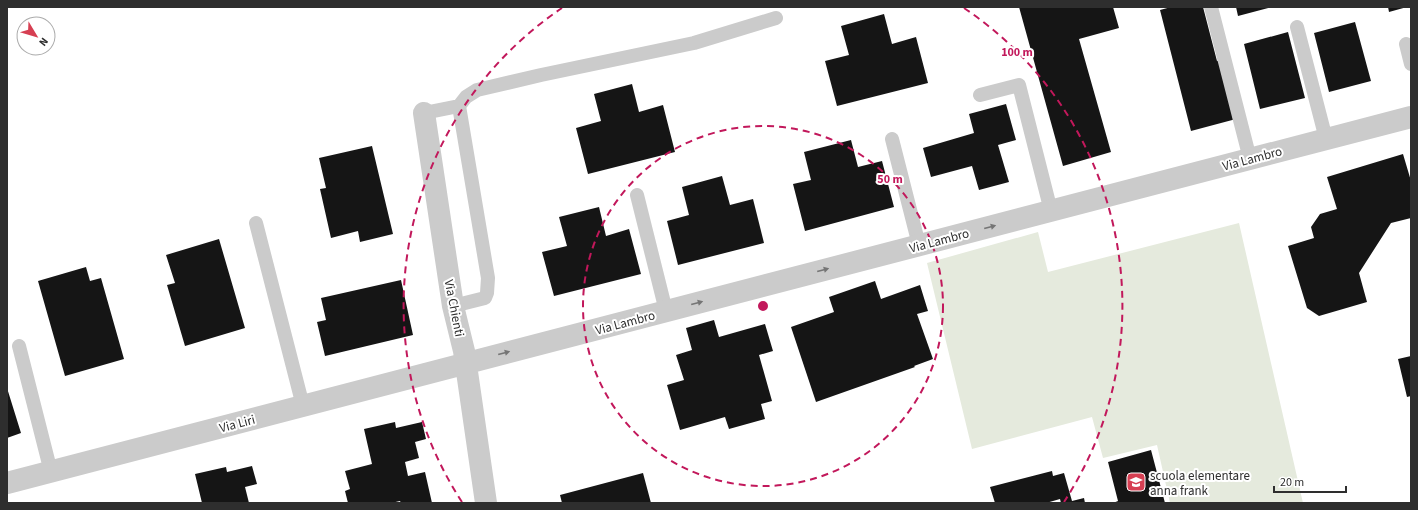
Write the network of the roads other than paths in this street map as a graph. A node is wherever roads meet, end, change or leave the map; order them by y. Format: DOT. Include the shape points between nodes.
graph roads {
  1 [pos="1211,7"];
  2 [pos="776,18"];
  3 [pos="1297,27"];
  4 [pos="1406,44"];
  5 [pos="1411,64"];
  6 [pos="980,95"];
  7 [pos="459,106"];
  8 [pos="424,113"];
  9 [pos="1411,117"];
  10 [pos="892,139"];
  11 [pos="1326,139"];
  12 [pos="1250,159"];
  13 [pos="637,195"];
  14 [pos="1051,210"];
  15 [pos="256,223"];
  16 [pos="919,245"];
  17 [pos="453,306"];
  18 [pos="666,311"];
  19 [pos="19,346"];
  20 [pos="466,363"];
  21 [pos="303,406"];
  22 [pos="51,472"];
  23 [pos="7,483"];
  24 [pos="486,503"];
  1 -- 12 [label="lane"];
  2 -- 7 [label="lane" via="694,43 477,90 466,97"];
  3 -- 11 [label="lane"];
  4 -- 5 [label="lane"];
  6 -- 14 [label="lane" via="1019,85"];
  7 -- 8 [label="lane"];
  7 -- 17 [label="lane" via="488,278 485,298"];
  8 -- 17 [label="street, Via Chienti"];
  9 -- 11 [label="street, Via Lambro"];
  10 -- 16 [label="lane"];
  11 -- 12 [label="street, Via Lambro"];
  12 -- 14 [label="street, Via Lambro"];
  13 -- 18 [label="lane"];
  16 -- 14 [label="street, Via Lambro, one-way"];
  15 -- 21 [label="lane"];
  18 -- 16 [label="street, Via Lambro, one-way"];
  17 -- 20 [label="street, Via Chienti"];
  20 -- 18 [label="street, Via Lambro, one-way"];
  19 -- 22 [label="lane"];
  20 -- 21 [label="street, Via Liri"];
  20 -- 24 [label="street, Via Chienti"];
  21 -- 22 [label="street, Via Liri"];
  22 -- 23 [label="street, Via Liri"];
}
